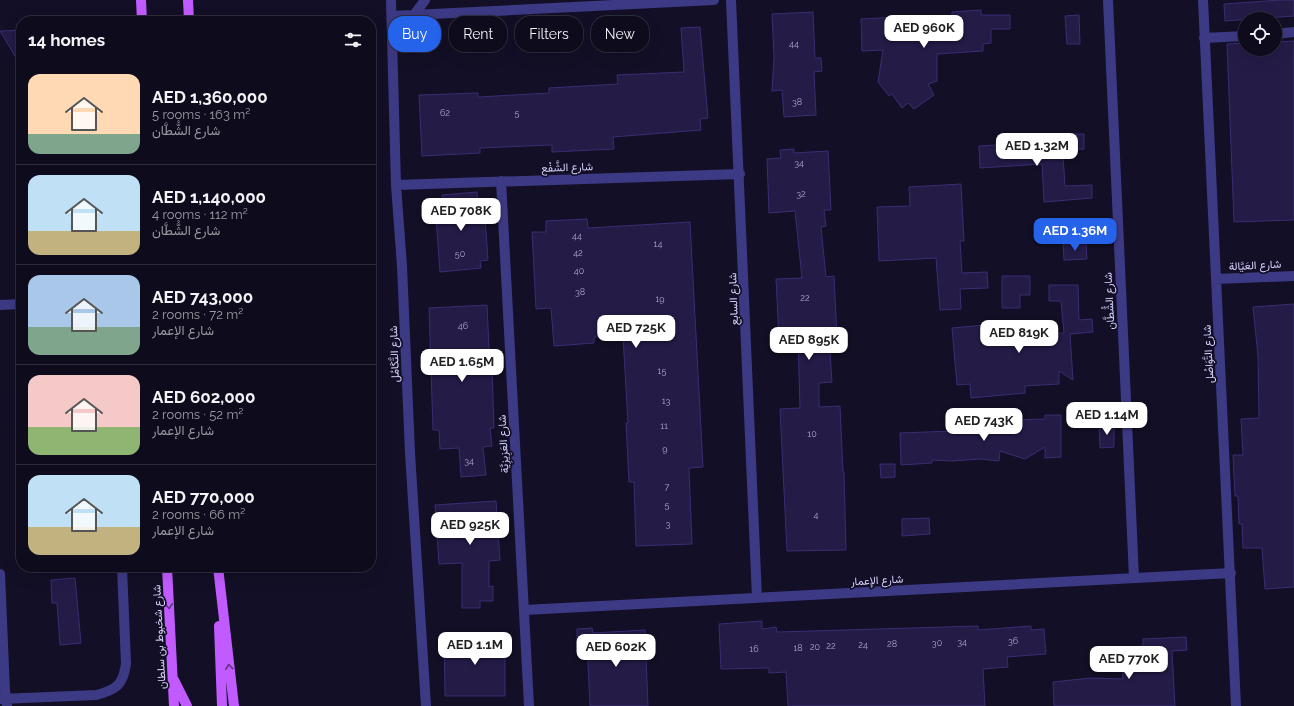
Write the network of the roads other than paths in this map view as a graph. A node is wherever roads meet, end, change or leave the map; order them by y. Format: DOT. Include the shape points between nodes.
graph roads {
  1 [pos="141,0"];
  2 [pos="188,0"];
  3 [pos="392,0"];
  4 [pos="425,0"];
  5 [pos="714,0"];
  6 [pos="731,0"];
  7 [pos="1108,0"];
  8 [pos="1204,0"];
  9 [pos="686,1"];
  10 [pos="414,15"];
  11 [pos="142,16"];
  12 [pos="189,16"];
  13 [pos="392,16"];
  14 [pos="1294,32"];
  15 [pos="1282,33"];
  16 [pos="1238,36"];
  17 [pos="1204,38"];
  18 [pos="393,52"];
  19 [pos="740,174"];
  20 [pos="501,181"];
  21 [pos="396,185"];
  22 [pos="1294,276"];
  23 [pos="1216,279"];
  24 [pos="16,304"];
  25 [pos="0,305"];
  26 [pos="122,572"];
  27 [pos="167,572"];
  28 [pos="217,572"];
  29 [pos="218,572"];
  30 [pos="1231,573"];
  31 [pos="0,574"];
  32 [pos="1134,578"];
  33 [pos="757,598"];
  34 [pos="524,610"];
  35 [pos="172,677"];
  36 [pos="5,702"];
  37 [pos="174,706"];
  38 [pos="187,706"];
  39 [pos="222,706"];
  40 [pos="234,706"];
  41 [pos="426,706"];
  42 [pos="529,706"];
  43 [pos="1236,706"];
  1 -- 11 [label="main road"];
  2 -- 12 [label="main road"];
  3 -- 13 [label="street, شارع التَّكَامُل"];
  4 -- 10 [label="street"];
  5 -- 9 [label="street"];
  6 -- 19 [label="street, شارع السابع"];
  7 -- 32 [label="street, شارع الشُّطَّان"];
  8 -- 17 [label="street, شارع التَّوَاصُل"];
  9 -- 10 [label="street"];
  10 -- 13 [label="street"];
  14 -- 15 [label="street"];
  16 -- 17 [label="street"];
  17 -- 23 [label="street, شارع التَّوَاصُل"];
  18 -- 21 [label="street, شارع التَّكَامُل"];
  19 -- 20 [label="street, شارع الشَّفْع"];
  19 -- 33 [label="street, شارع السابع"];
  20 -- 21 [label="street, شارع الشَّفْع"];
  20 -- 34 [label="street, شارع العَزِيزِيَّة"];
  21 -- 41 [label="street, شارع التَّكَامُل"];
  22 -- 23 [label="street, شارع العَيَّالة"];
  23 -- 30 [label="street, شارع التَّوَاصُل"];
  24 -- 25 [label="street"];
  26 -- 36 [label="street" via="126,658 125,672 118,685 112,691 96,695"];
  27 -- 35 [label="main road, شارع شخبوط بن سلطان, one-way"];
  28 -- 39 [label="main road"];
  40 -- 29 [label="main road, one-way"];
  30 -- 32 [label="street, شارع الإعمار"];
  30 -- 43 [label="street, شارع التَّوَاصُل"];
  31 -- 36 [label="street"];
  32 -- 33 [label="street, شارع الإعمار"];
  33 -- 34 [label="street, شارع الإعمار"];
  34 -- 42 [label="street, شارع العَزِيزِيَّة"];
  35 -- 37 [label="main road, شارع شخبوط بن سلطان"];
  35 -- 38 [label="main road"];
}
